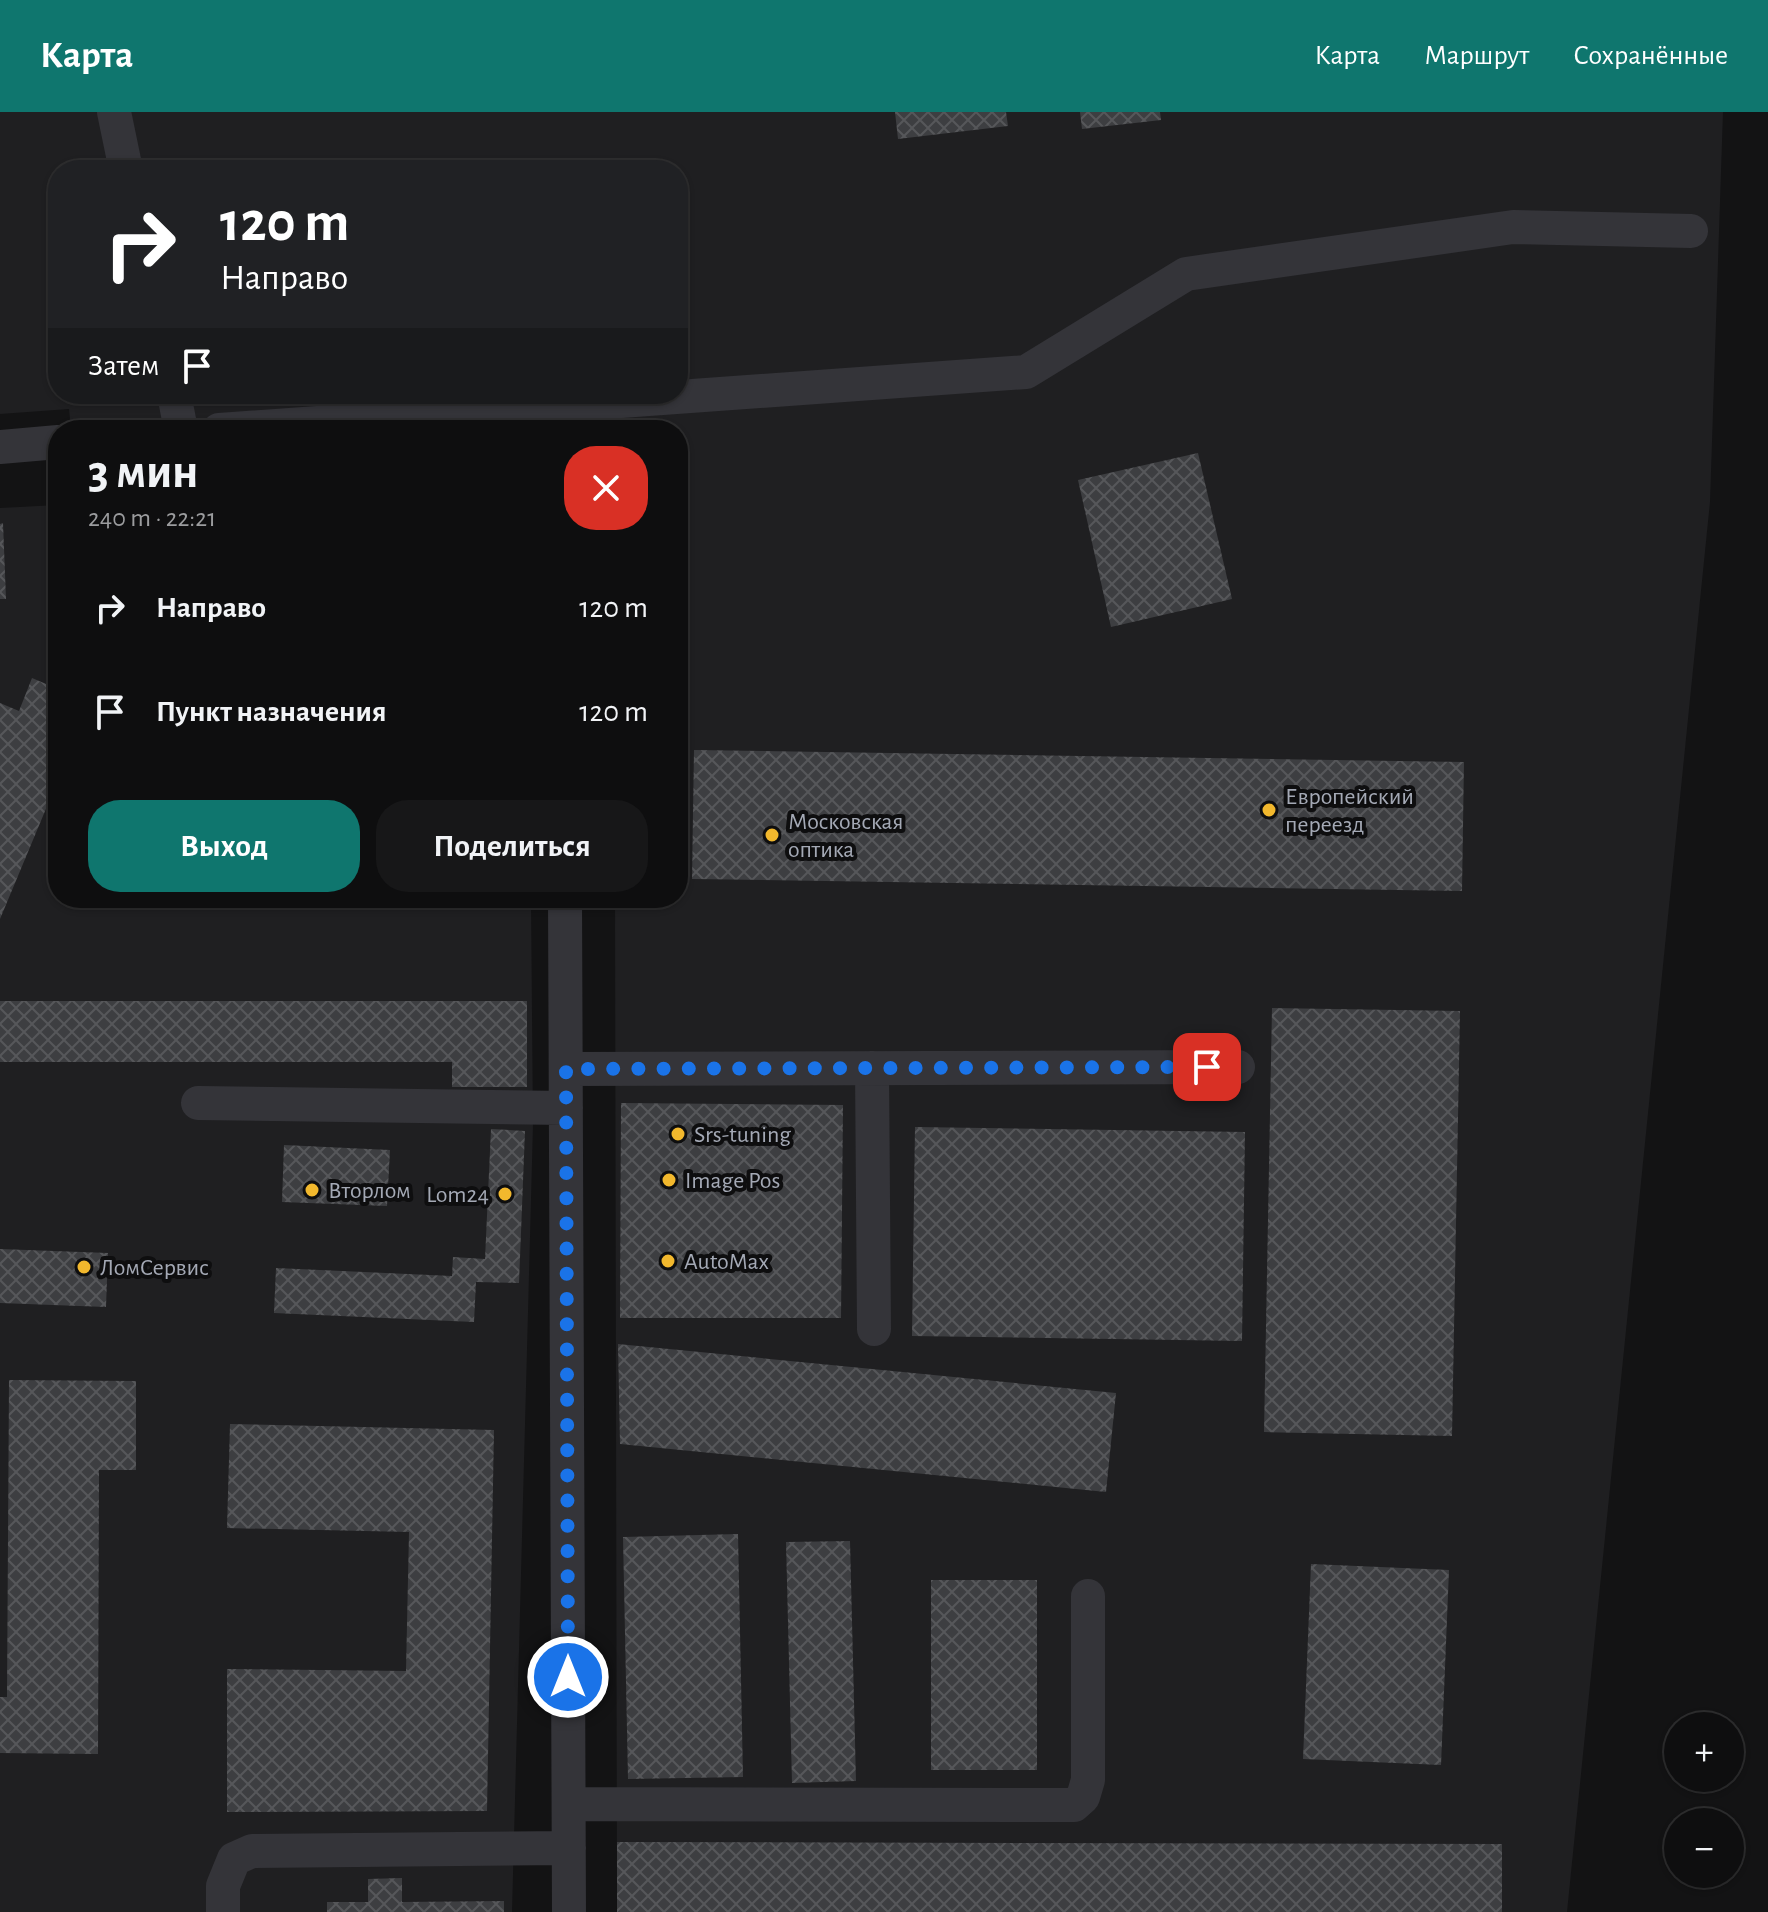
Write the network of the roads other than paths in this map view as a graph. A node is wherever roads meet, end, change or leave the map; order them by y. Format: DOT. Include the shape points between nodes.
graph roads {
  1 [pos="114,112"];
  2 [pos="124,160"];
  3 [pos="1691,231"];
  4 [pos="563,417"];
  5 [pos="484,420"];
  6 [pos="48,443"];
  7 [pos="0,447"];
  8 [pos="565,908"];
  9 [pos="1238,1067"];
  10 [pos="872,1068"];
  11 [pos="566,1069"];
  12 [pos="198,1103"];
  13 [pos="566,1108"];
  14 [pos="874,1329"];
  15 [pos="1088,1596"];
  16 [pos="569,1804"];
  17 [pos="569,1848"];
  18 [pos="223,1912"];
  19 [pos="569,1912"];
  1 -- 2 [label="street"];
  3 -- 4 [label="street" via="1513,227 1186,274 1026,372"];
  4 -- 5 [label="street"];
  6 -- 7 [label="street"];
  8 -- 11 [label="street"];
  9 -- 10 [label="street"];
  10 -- 11 [label="street"];
  10 -- 14 [label="street"];
  11 -- 13 [label="street"];
  12 -- 13 [label="street"];
  13 -- 16 [label="street"];
  15 -- 16 [label="street" via="1088,1780 1074,1805"];
  16 -- 17 [label="street"];
  17 -- 18 [label="street" via="252,1851 234,1859 223,1886"];
  17 -- 19 [label="street"];
}
